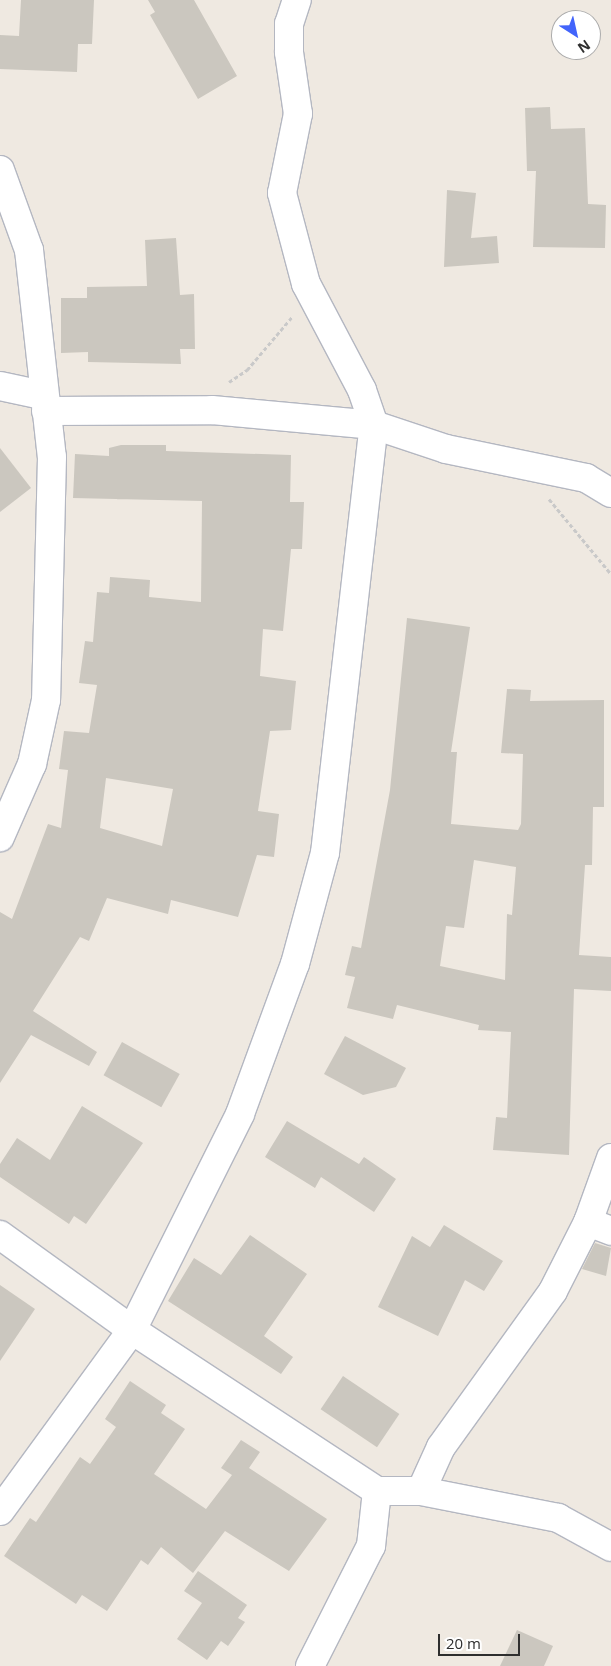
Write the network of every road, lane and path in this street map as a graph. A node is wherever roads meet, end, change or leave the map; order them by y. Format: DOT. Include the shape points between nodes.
graph roads {
  1 [pos="297,0"];
  2 [pos="0,170"];
  3 [pos="306,284"];
  4 [pos="224,385"];
  5 [pos="0,386"];
  6 [pos="44,403"];
  7 [pos="374,425"];
  8 [pos="514,466"];
  9 [pos="611,492"];
  10 [pos="611,574"];
  11 [pos="0,837"];
  12 [pos="611,1158"];
  13 [pos="599,1227"];
  14 [pos="0,1235"];
  15 [pos="132,1330"];
  16 [pos="377,1491"];
  17 [pos="421,1491"];
  18 [pos="0,1511"];
  19 [pos="611,1547"];
  20 [pos="310,1666"];
  1 -- 3 [label="street" via="289,24 289,52 298,114 282,194"];
  2 -- 6 [label="street" via="28,250"];
  3 -- 4 [label="path" via="291,318 247,370"];
  3 -- 7 [label="street" via="362,390"];
  5 -- 6 [label="street"];
  6 -- 7 [label="street" via="212,410"];
  6 -- 11 [label="street" via="52,457 46,700 32,764"];
  7 -- 8 [label="street"];
  7 -- 15 [label="street" via="325,853 295,964 240,1114"];
  8 -- 9 [label="street" via="586,478"];
  8 -- 10 [label="path"];
  12 -- 13 [label="street"];
  13 -- 17 [label="street" via="441,1447"];
  14 -- 15 [label="street"];
  15 -- 16 [label="street"];
  15 -- 18 [label="street"];
  16 -- 17 [label="street"];
  16 -- 20 [label="street" via="371,1546"];
  17 -- 19 [label="street" via="558,1518"];
}
